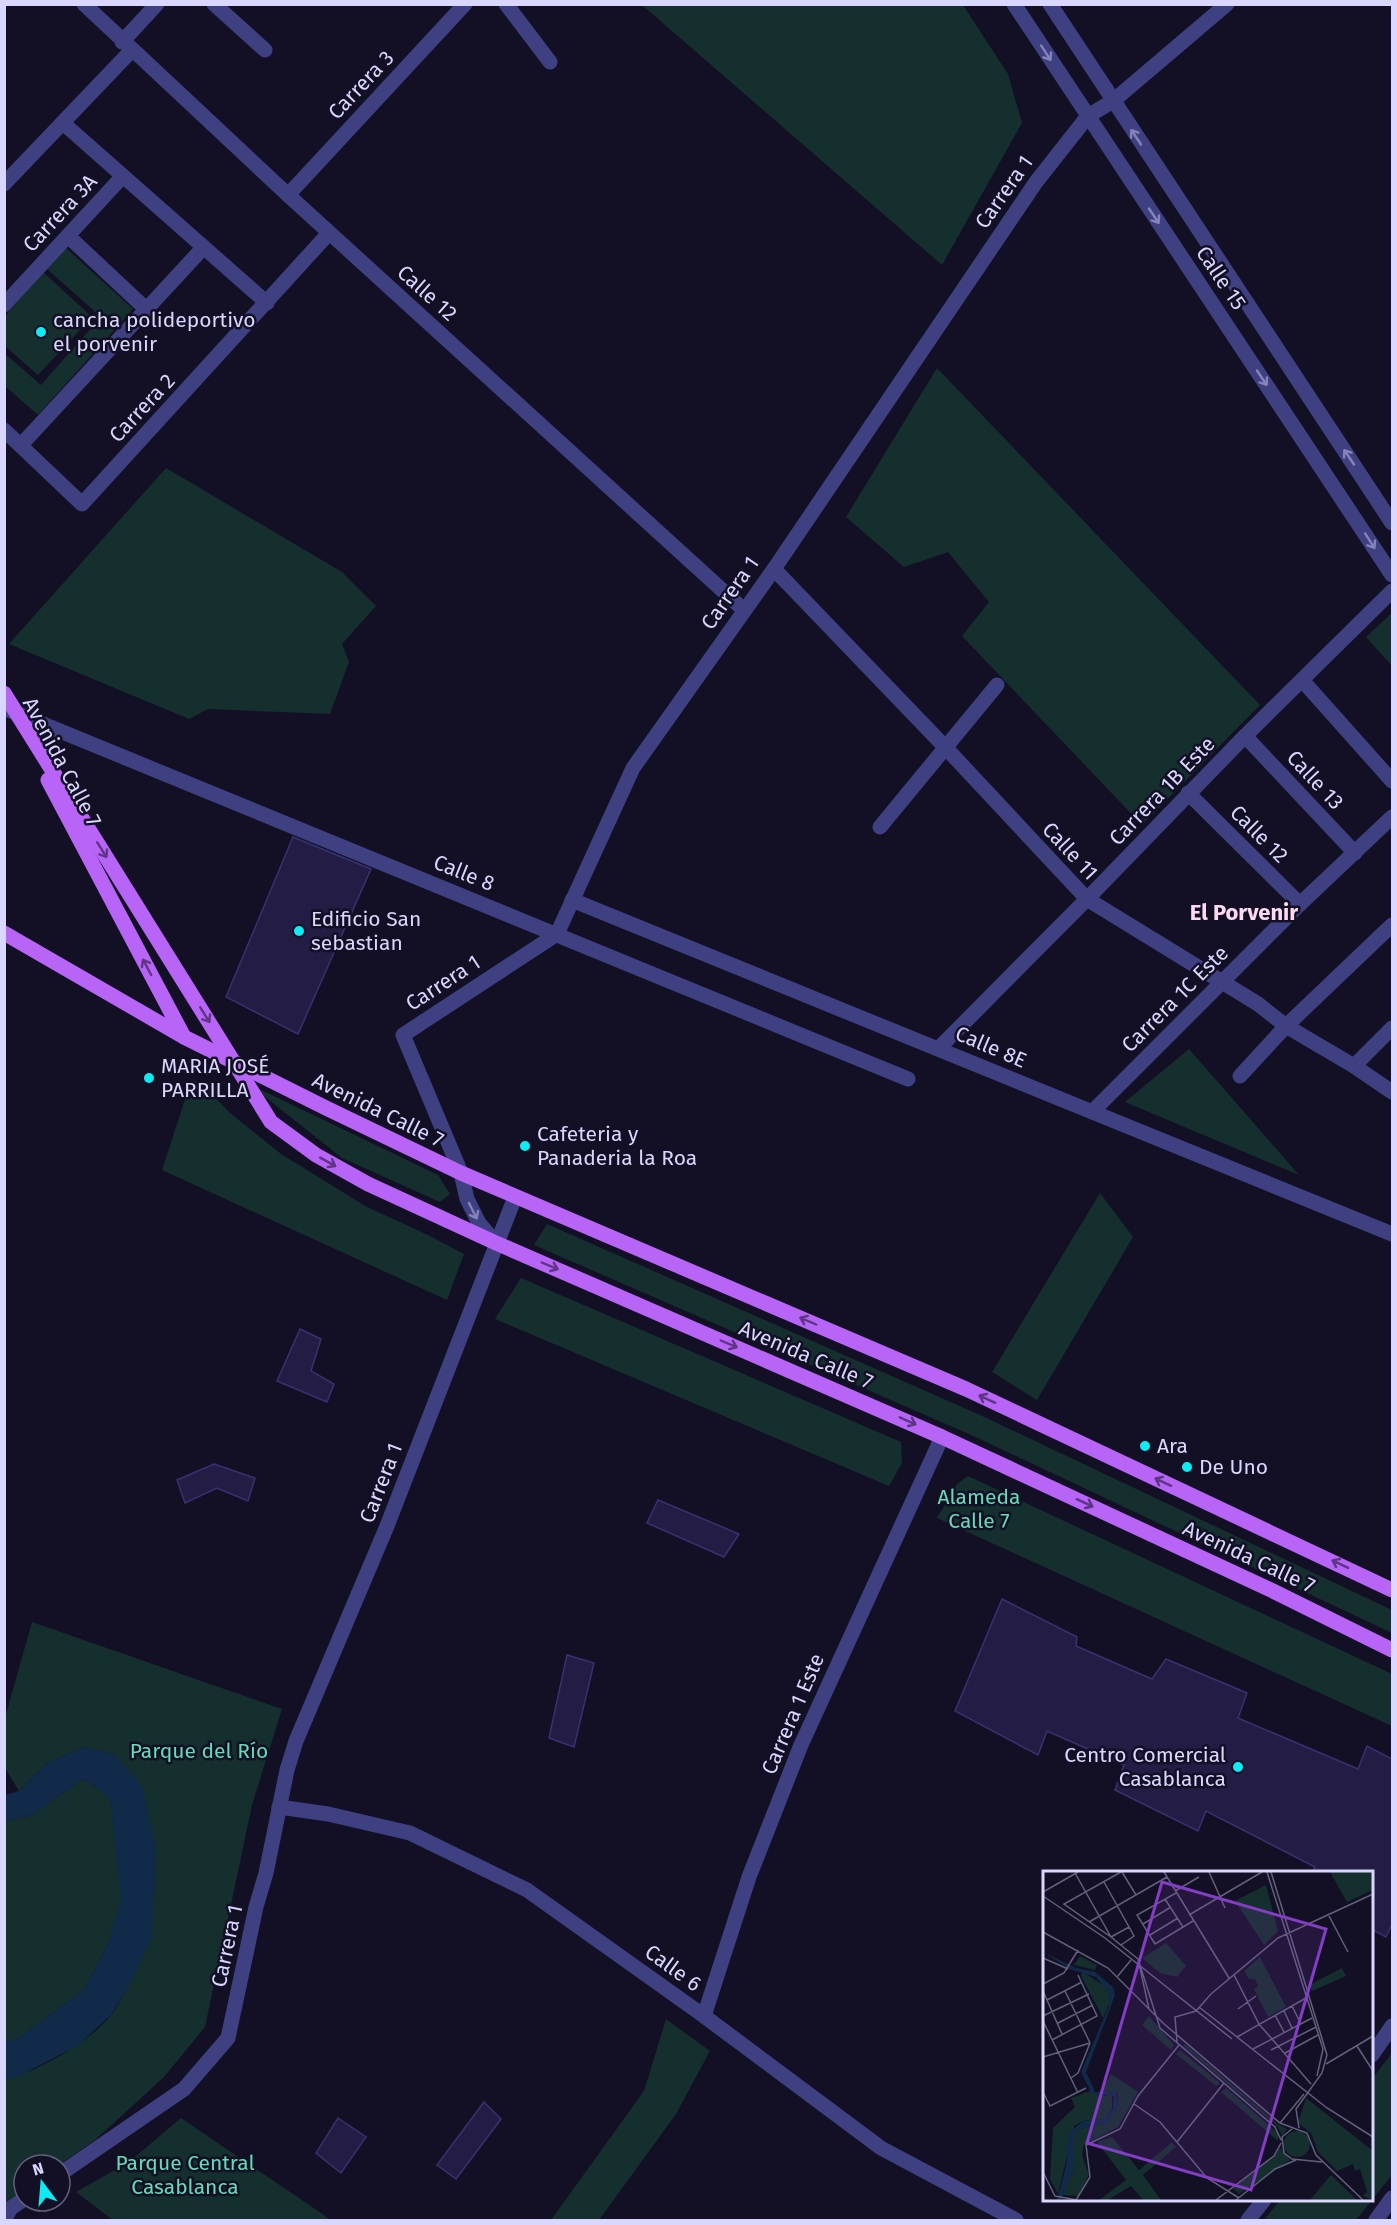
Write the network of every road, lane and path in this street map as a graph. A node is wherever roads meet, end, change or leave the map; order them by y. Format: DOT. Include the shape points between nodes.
graph roads {
  1 [pos="84,4"];
  2 [pos="157,4"];
  3 [pos="214,4"];
  4 [pos="465,4"];
  5 [pos="506,4"];
  6 [pos="1014,4"];
  7 [pos="1050,4"];
  8 [pos="1227,4"];
  9 [pos="127,46"];
  10 [pos="265,50"];
  11 [pos="550,62"];
  12 [pos="1113,101"];
  13 [pos="1088,116"];
  14 [pos="63,123"];
  15 [pos="122,177"];
  16 [pos="4,184"];
  17 [pos="288,195"];
  18 [pos="329,233"];
  19 [pos="68,236"];
  20 [pos="203,248"];
  21 [pos="267,303"];
  22 [pos="1246,303"];
  23 [pos="4,305"];
  24 [pos="146,309"];
  25 [pos="1222,318"];
  26 [pos="4,430"];
  27 [pos="21,445"];
  28 [pos="1392,523"];
  29 [pos="774,569"];
  30 [pos="1392,575"];
  31 [pos="1392,591"];
  32 [pos="744,610"];
  33 [pos="1302,680"];
  34 [pos="997,685"];
  35 [pos="4,693"];
  36 [pos="4,698"];
  37 [pos="4,708"];
  38 [pos="1245,736"];
  39 [pos="946,748"];
  40 [pos="1392,782"];
  41 [pos="1188,794"];
  42 [pos="1392,817"];
  43 [pos="880,827"];
  44 [pos="1355,853"];
  45 [pos="1087,899"];
  46 [pos="572,900"];
  47 [pos="1300,904"];
  48 [pos="1392,925"];
  49 [pos="4,933"];
  50 [pos="557,934"];
  51 [pos="1222,983"];
  52 [pos="1286,1026"];
  53 [pos="1392,1028"];
  54 [pos="184,1037"];
  55 [pos="939,1048"];
  56 [pos="1354,1066"];
  57 [pos="1240,1076"];
  58 [pos="908,1079"];
  59 [pos="1392,1092"];
  60 [pos="1092,1112"];
  61 [pos="461,1173"];
  62 [pos="515,1197"];
  63 [pos="1392,1234"];
  64 [pos="496,1243"];
  65 [pos="942,1437"];
  66 [pos="1392,1590"];
  67 [pos="1392,1650"];
  68 [pos="279,1807"];
  69 [pos="704,2016"];
  70 [pos="1392,2026"];
  71 [pos="1373,2052"];
  72 [pos="72,2166"];
  73 [pos="1392,2198"];
  74 [pos="1262,2201"];
  75 [pos="12,2207"];
  76 [pos="4,2220"];
  77 [pos="1016,2220"];
  78 [pos="1248,2220"];
  79 [pos="1376,2220"];
  1 -- 9 [label="street, Calle 12"];
  2 -- 9 [label="street"];
  3 -- 10 [label="street"];
  4 -- 17 [label="street, Carrera 3"];
  5 -- 11 [label="street"];
  6 -- 13 [label="street, Calle 15, one-way"];
  7 -- 12 [label="street, Calle 15"];
  8 -- 12 [label="street, Carrera 1"];
  9 -- 14 [label="street"];
  9 -- 17 [label="street, Calle 12"];
  12 -- 13 [label="street, Carrera 1"];
  22 -- 12 [label="street, Calle 15, one-way"];
  13 -- 25 [label="street, Calle 15, one-way"];
  13 -- 29 [label="street, Carrera 1" via="1036,182"];
  14 -- 15 [label="street"];
  14 -- 16 [label="street"];
  15 -- 19 [label="street, Carrera 3A"];
  15 -- 20 [label="street"];
  17 -- 18 [label="street, Calle 12"];
  18 -- 21 [label="street, Carrera 2"];
  18 -- 32 [label="street, Calle 12"];
  19 -- 23 [label="street, Carrera 3A"];
  19 -- 24 [label="street"];
  20 -- 21 [label="street"];
  20 -- 24 [label="street"];
  21 -- 27 [label="street, Carrera 2" via="82,504"];
  22 -- 25 [label="street"];
  28 -- 22 [label="street, Calle 15, one-way"];
  24 -- 27 [label="street"];
  25 -- 30 [label="street, Calle 15, one-way"];
  26 -- 27 [label="street"];
  29 -- 32 [label="street, Carrera 1"];
  29 -- 39 [label="street, Calle 11"];
  31 -- 33 [label="street, Carrera 1B Este"];
  32 -- 46 [label="street, Carrera 1" via="633,768"];
  33 -- 38 [label="street, Carrera 1B Este"];
  33 -- 40 [label="street"];
  34 -- 39 [label="street"];
  35 -- 64 [label="main road, Avenida Calle 7, one-way" via="271,1122 316,1155 368,1184"];
  54 -- 36 [label="main road, Avenida Calle 7, one-way"];
  37 -- 50 [label="street, Calle 8"];
  38 -- 41 [label="street, Carrera 1B Este"];
  38 -- 44 [label="street, Calle 13"];
  39 -- 43 [label="street"];
  39 -- 45 [label="street, Calle 11"];
  41 -- 45 [label="street, Carrera 1B Este"];
  41 -- 47 [label="street, Calle 12"];
  42 -- 44 [label="street, Carrera 1C Este"];
  44 -- 47 [label="street, Carrera 1C Este"];
  45 -- 51 [label="street, Calle 11"];
  45 -- 55 [label="street, Carrera 1B Este"];
  46 -- 50 [label="street, Carrera 1"];
  46 -- 55 [label="street, Calle 8E"];
  47 -- 51 [label="street, Carrera 1C Este"];
  48 -- 52 [label="street"];
  49 -- 54 [label="main road, Avenida Calle 7"];
  50 -- 58 [label="street, Calle 8"];
  50 -- 61 [label="street, Carrera 1" via="403,1035"];
  51 -- 52 [label="street, Calle 11"];
  51 -- 60 [label="street, Carrera 1C Este"];
  52 -- 56 [label="street, Calle 11"];
  52 -- 57 [label="street"];
  53 -- 56 [label="street"];
  54 -- 61 [label="main road, Avenida Calle 7"];
  55 -- 60 [label="street, Calle 8E"];
  56 -- 59 [label="street, Calle 11"];
  60 -- 63 [label="street, Calle 8E"];
  61 -- 62 [label="main road, Avenida Calle 7"];
  61 -- 64 [label="street, Carrera 1, one-way" via="466,1199"];
  62 -- 64 [label="street"];
  66 -- 62 [label="main road, Avenida Calle 7, one-way" via="966,1389"];
  64 -- 65 [label="main road, Avenida Calle 7, one-way"];
  64 -- 68 [label="street, Carrera 1" via="390,1518 296,1741"];
  65 -- 67 [label="main road, Avenida Calle 7, one-way"];
  65 -- 69 [label="street, Carrera 1 Este" via="801,1744 749,1877"];
  68 -- 69 [label="street, Calle 6" via="410,1833 518,1885"];
  68 -- 72 [label="street, Carrera 1" via="228,2038 184,2089"];
  69 -- 77 [label="street, Calle 6" via="881,2148"];
  70 -- 71 [label="street"];
  73 -- 79 [label="street"];
  74 -- 78 [label="street"];
  75 -- 76 [label="street"];
}
